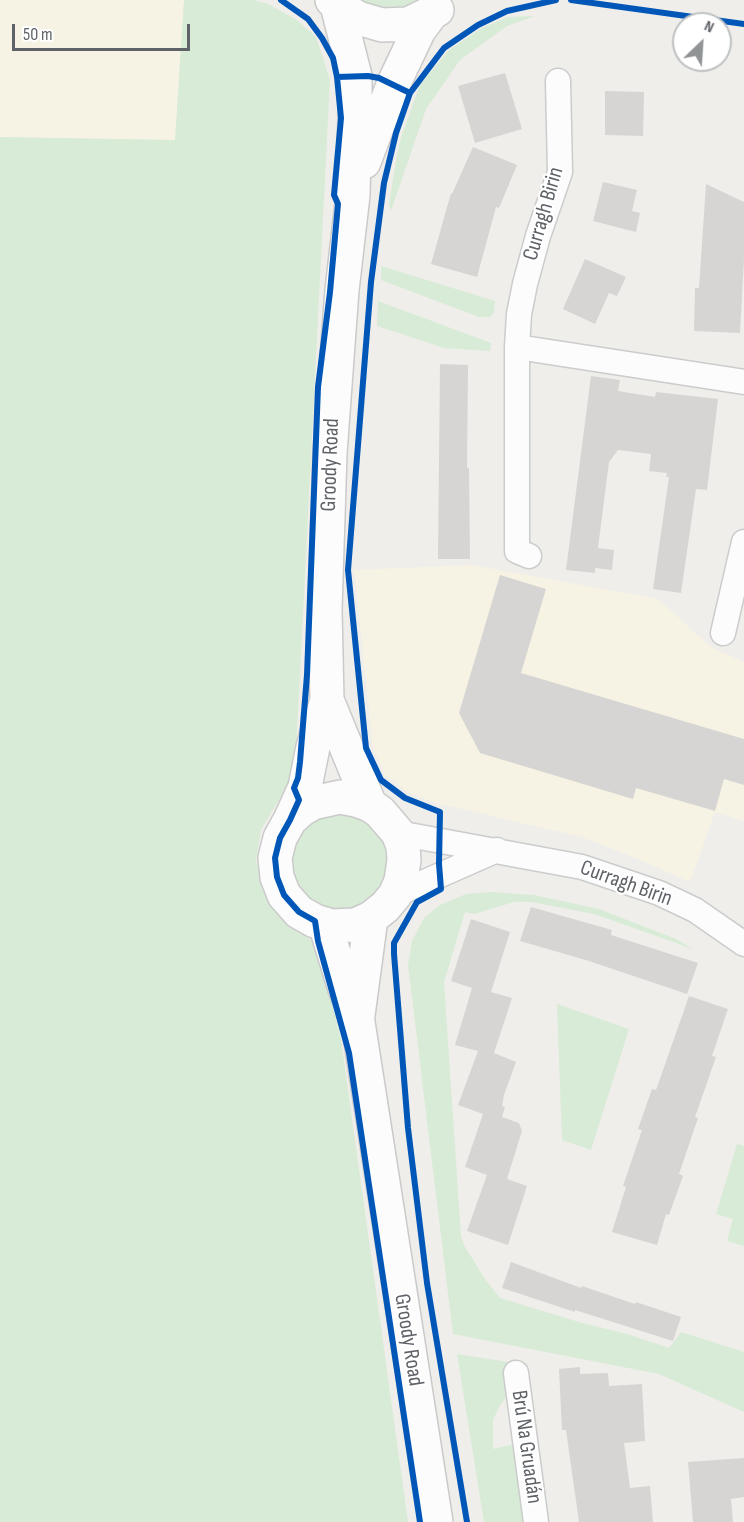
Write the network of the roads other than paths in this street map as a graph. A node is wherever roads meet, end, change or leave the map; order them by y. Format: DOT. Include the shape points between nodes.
graph roads {
  1 [pos="335,3"];
  2 [pos="446,4"];
  3 [pos="558,81"];
  4 [pos="353,195"];
  5 [pos="517,347"];
  6 [pos="744,382"];
  7 [pos="744,542"];
  8 [pos="529,556"];
  9 [pos="723,633"];
  10 [pos="327,700"];
  11 [pos="370,805"];
  12 [pos="290,820"];
  13 [pos="398,833"];
  14 [pos="497,850"];
  15 [pos="395,895"];
  16 [pos="371,918"];
  17 [pos="325,924"];
  18 [pos="744,944"];
  19 [pos="357,1016"];
  20 [pos="516,1373"];
  21 [pos="436,1522"];
  22 [pos="536,1522"];
  1 -- 2 [label="street" via="358,18 382,25 408,24"];
  1 -- 4 [label="street" via="355,76"];
  2 -- 4 [label="street" via="419,30 375,127"];
  3 -- 5 [label="street, Curragh Birin" via="560,172 525,284"];
  4 -- 10 [label="street, Groody Road" via="330,453 325,610"];
  5 -- 6 [label="street"];
  5 -- 8 [label="street, Curragh Birin" via="517,551"];
  7 -- 9 [label="street"];
  10 -- 11 [label="street"];
  10 -- 12 [label="street" via="305,788"];
  11 -- 12 [label="street" via="340,797 313,803"];
  11 -- 13 [label="street"];
  12 -- 17 [label="street" via="275,858 277,877 299,912"];
  13 -- 14 [label="street, Curragh Birin"];
  13 -- 15 [label="street" via="405,860"];
  14 -- 15 [label="street"];
  14 -- 18 [label="street, Curragh Birin" via="582,867 659,893 695,910"];
  15 -- 16 [label="street"];
  16 -- 17 [label="street" via="355,925"];
  16 -- 19 [label="street"];
  17 -- 19 [label="street"];
  19 -- 21 [label="street, Groody Road"];
  20 -- 22 [label="street, Brú Na Gruadán"];
}
